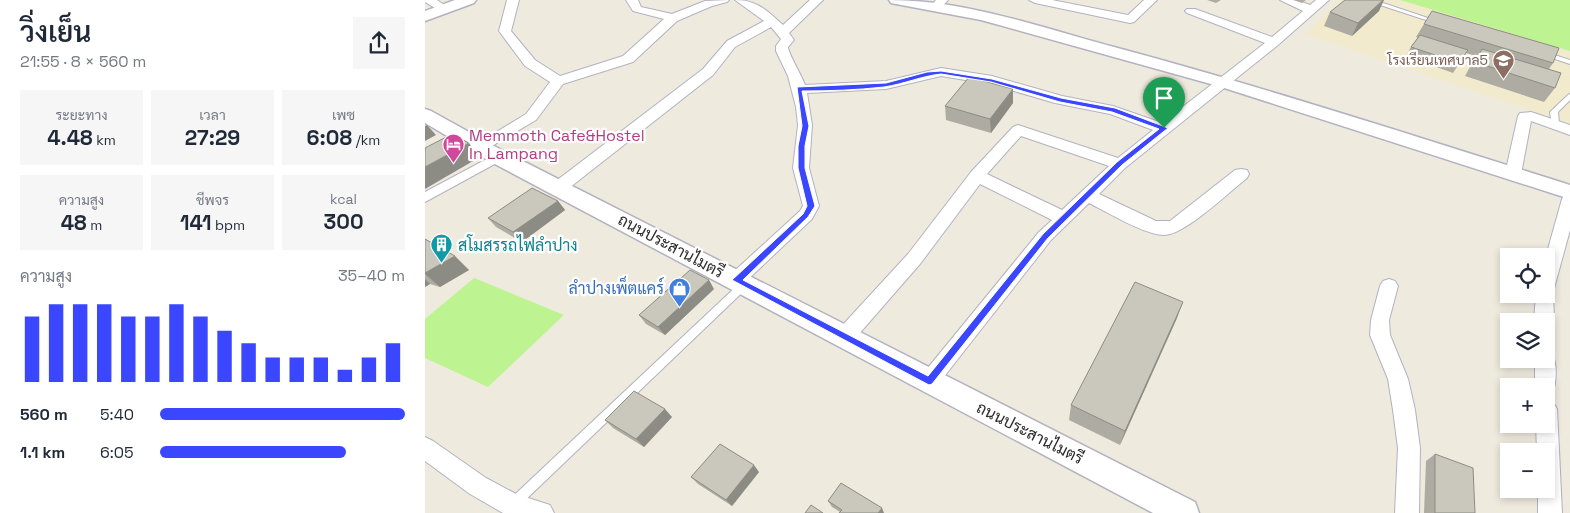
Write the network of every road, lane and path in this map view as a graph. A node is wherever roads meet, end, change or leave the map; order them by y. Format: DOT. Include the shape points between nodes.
graph roads {
  1 [pos="429,0"];
  2 [pos="469,0"];
  3 [pos="513,0"];
  4 [pos="632,0"];
  5 [pos="723,0"];
  6 [pos="741,0"];
  7 [pos="817,0"];
  8 [pos="896,0"];
  9 [pos="1035,0"];
  10 [pos="1151,0"];
  11 [pos="1286,0"];
  12 [pos="1323,0"];
  13 [pos="1368,0"];
  14 [pos="939,4"];
  15 [pos="444,9"];
  16 [pos="1311,10"];
  17 [pos="1191,11"];
  18 [pos="425,16"];
  19 [pos="673,18"];
  20 [pos="1442,23"];
  21 [pos="777,27"];
  22 [pos="1274,42"];
  23 [pos="1535,51"];
  24 [pos="1570,62"];
  25 [pos="558,81"];
  26 [pos="1224,82"];
  27 [pos="799,89"];
  28 [pos="1570,96"];
  29 [pos="425,114"];
  30 [pos="1555,124"];
  31 [pos="1164,128"];
  32 [pos="1570,130"];
  33 [pos="489,152"];
  34 [pos="1120,164"];
  35 [pos="1241,174"];
  36 [pos="1513,174"];
  37 [pos="977,176"];
  38 [pos="559,188"];
  39 [pos="1570,192"];
  40 [pos="1087,195"];
  41 [pos="425,198"];
  42 [pos="1570,199"];
  43 [pos="1063,218"];
  44 [pos="1555,255"];
  45 [pos="740,283"];
  46 [pos="1389,286"];
  47 [pos="845,336"];
  48 [pos="929,381"];
  49 [pos="1547,433"];
  50 [pos="425,448"];
  51 [pos="512,505"];
  52 [pos="542,513"];
  53 [pos="1184,513"];
  54 [pos="1407,513"];
  55 [pos="1550,513"];
  1 -- 15 [label="street"];
  2 -- 15 [label="street"];
  3 -- 25 [label="street" via="505,31 530,63"];
  4 -- 19 [label="street" via="637,9"];
  5 -- 19 [label="street"];
  6 -- 21 [label="street" via="760,11"];
  7 -- 21 [label="street"];
  8 -- 14 [label="street"];
  9 -- 10 [label="street" via="1130,20"];
  11 -- 16 [label="street"];
  12 -- 16 [label="street"];
  13 -- 20 [label="lane"];
  14 -- 26 [label="street"];
  15 -- 18 [label="street"];
  16 -- 22 [label="street"];
  17 -- 22 [label="street"];
  19 -- 25 [label="street" via="628,59"];
  21 -- 27 [label="street" via="788,40 782,51"];
  21 -- 38 [label="street" via="731,44 708,72"];
  22 -- 26 [label="street"];
  23 -- 24 [label="lane"];
  25 -- 33 [label="street" via="531,117"];
  26 -- 31 [label="street"];
  26 -- 36 [label="street"];
  27 -- 31 [label="street" via="886,85 941,72 992,80 1060,100 1113,110"];
  27 -- 45 [label="street" via="805,126 801,168 811,206 806,216"];
  28 -- 30 [label="lane" via="1553,112"];
  29 -- 33 [label="street, ถนนประสานไมตรี"];
  30 -- 32 [label="street"];
  30 -- 36 [label="street" via="1525,116"];
  31 -- 34 [label="street"];
  33 -- 38 [label="street, ถนนประสานไมตรี"];
  33 -- 41 [label="street"];
  34 -- 37 [label="street" via="1018,130"];
  34 -- 40 [label="street"];
  35 -- 40 [label="street" via="1176,226 1165,229 1153,227"];
  36 -- 39 [label="street"];
  37 -- 43 [label="street"];
  37 -- 47 [label="street" via="914,259"];
  38 -- 45 [label="street, ถนนประสานไมตรี"];
  40 -- 43 [label="street"];
  42 -- 44 [label="street"];
  43 -- 48 [label="street"];
  45 -- 47 [label="street, ถนนประสานไมตรี"];
  45 -- 51 [label="lane"];
  46 -- 54 [label="street" via="1380,320 1380,334 1398,380 1404,410 1409,448"];
  47 -- 48 [label="street, ถนนประสานไมตรี"];
  48 -- 53 [label="street, ถนนประสานไมตรี"];
  49 -- 55 [label="street"];
  50 -- 51 [label="street" via="478,486"];
  51 -- 52 [label="street"];
}
